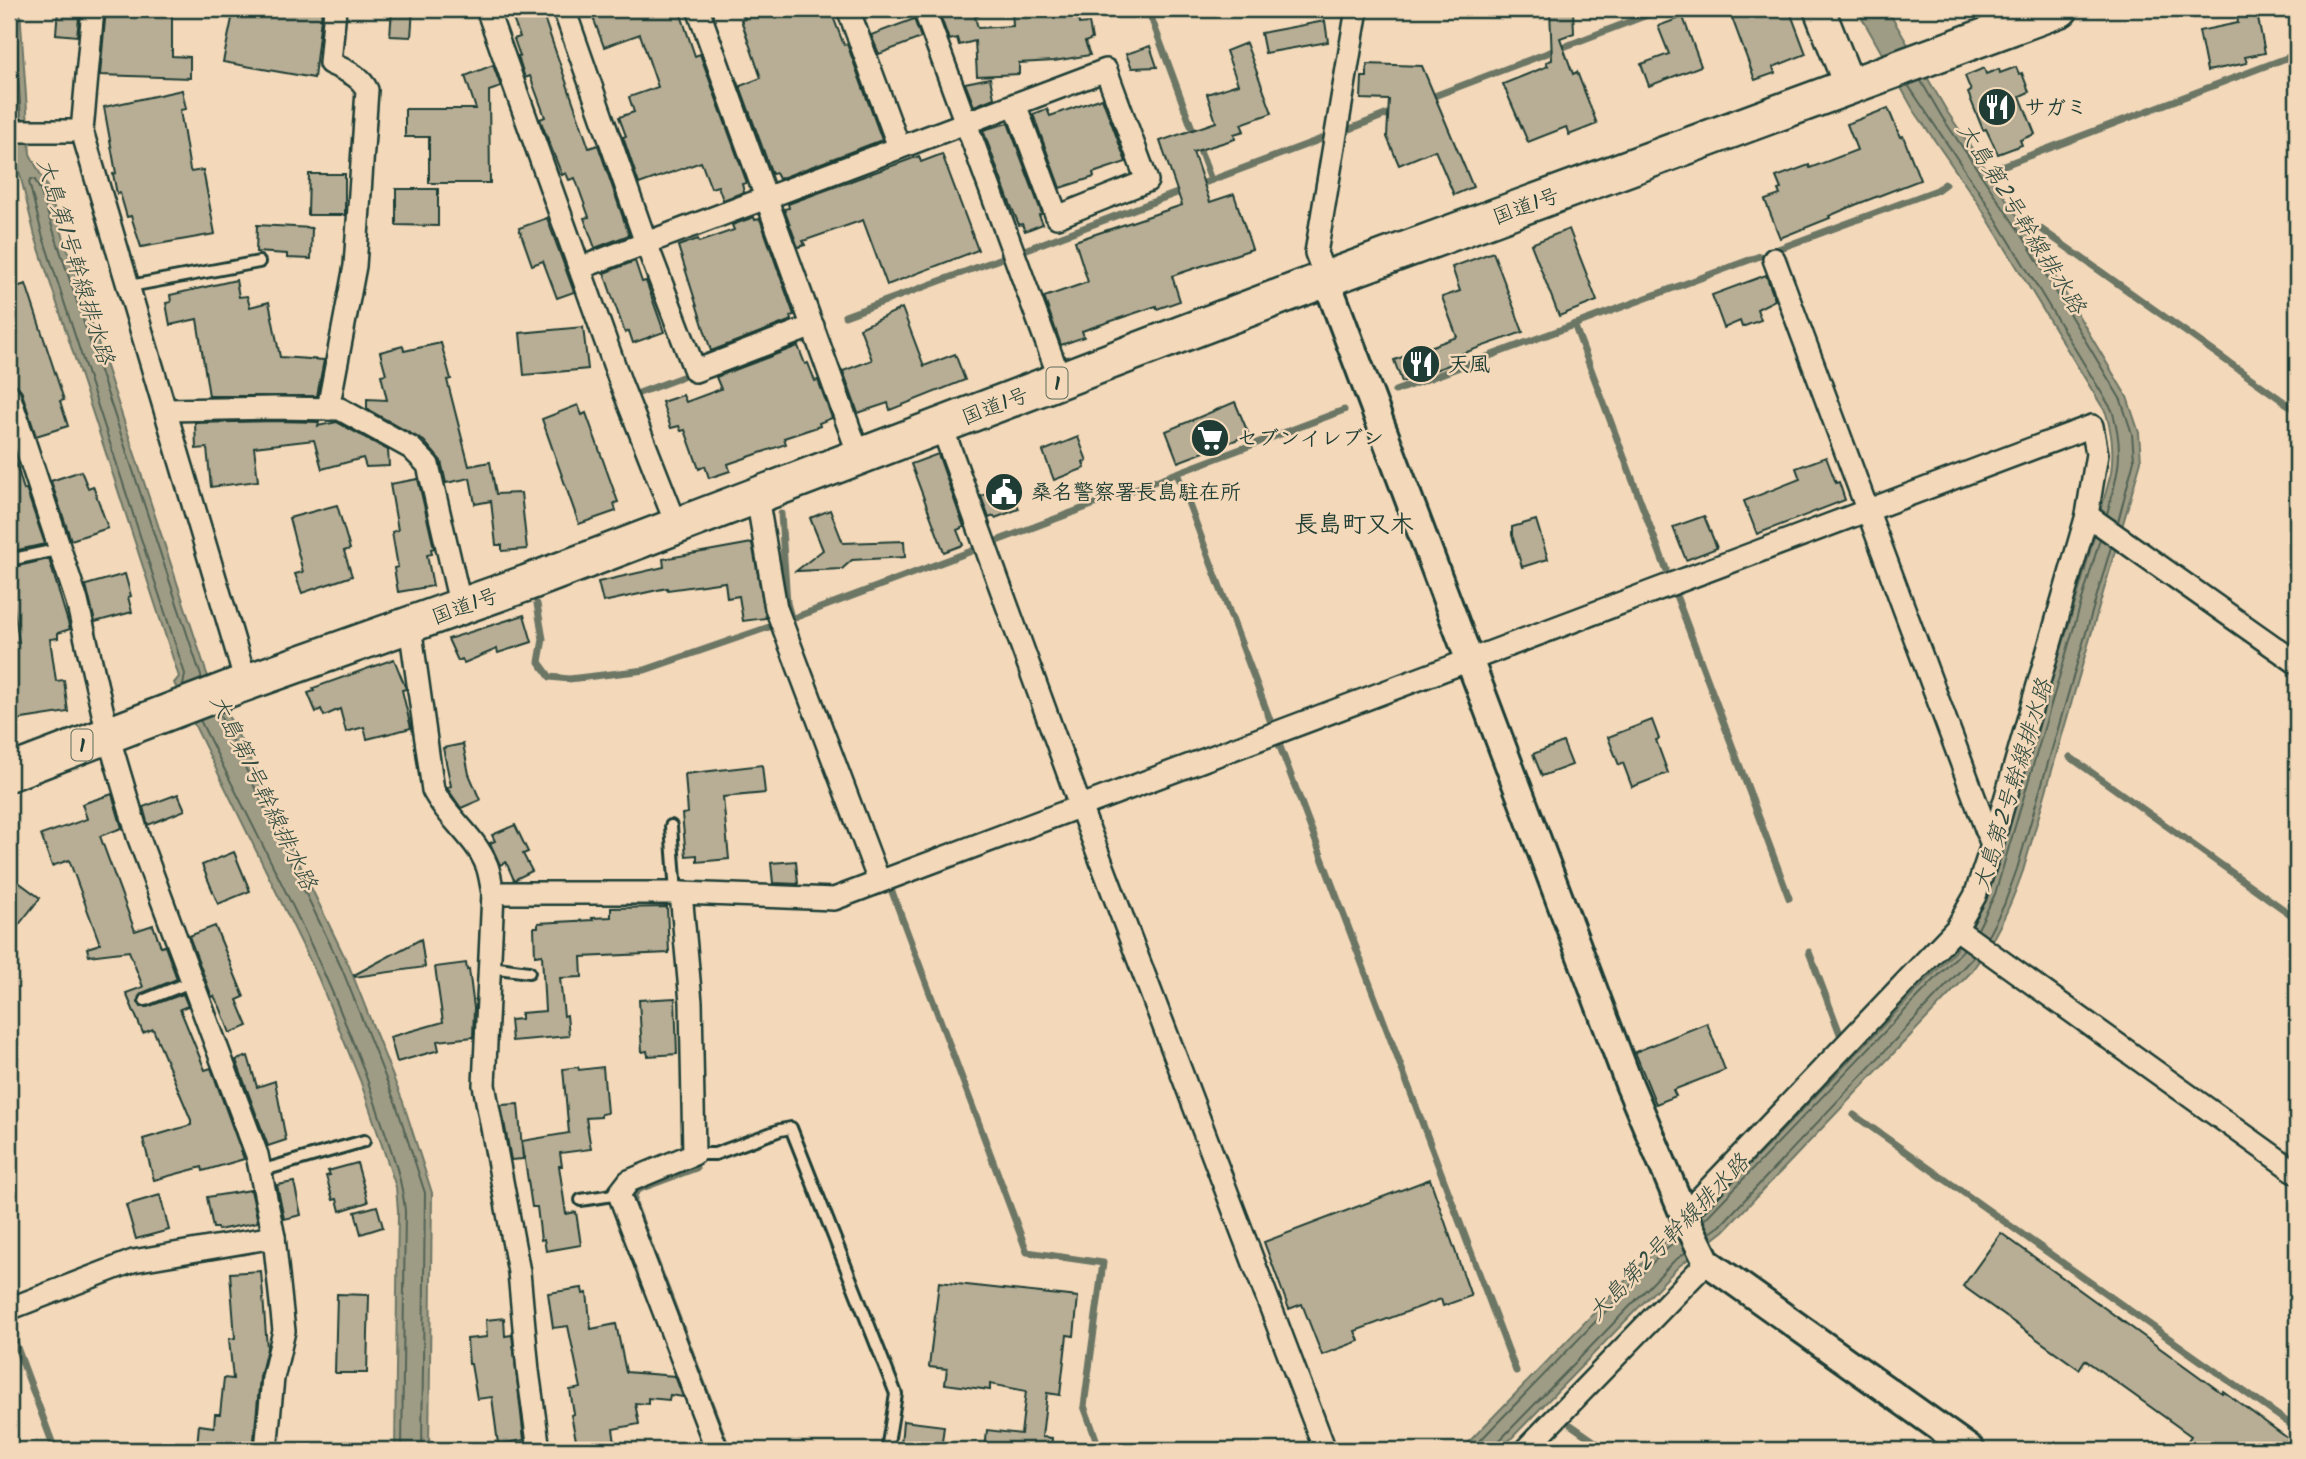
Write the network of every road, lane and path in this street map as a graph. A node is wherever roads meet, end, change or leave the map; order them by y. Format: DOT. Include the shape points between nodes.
graph roads {
  1 [pos="93,9"];
  2 [pos="335,9"];
  3 [pos="487,9"];
  4 [pos="564,9"];
  5 [pos="698,9"];
  6 [pos="848,9"];
  7 [pos="924,9"];
  8 [pos="1357,9"];
  9 [pos="1819,9"];
  10 [pos="2060,9"];
  11 [pos="1865,82"];
  12 [pos="1015,104"];
  13 [pos="967,122"];
  14 [pos="9,131"];
  15 [pos="82,131"];
  16 [pos="900,147"];
  17 [pos="766,197"];
  18 [pos="646,243"];
  19 [pos="1774,259"];
  20 [pos="259,262"];
  21 [pos="580,268"];
  22 [pos="1326,279"];
  23 [pos="130,286"];
  24 [pos="813,326"];
  25 [pos="1061,382"];
  26 [pos="9,395"];
  27 [pos="328,409"];
  28 [pos="167,410"];
  29 [pos="942,427"];
  30 [pos="860,458"];
  31 [pos="757,496"];
  32 [pos="1867,510"];
  33 [pos="2089,516"];
  34 [pos="677,526"];
  35 [pos="61,549"];
  36 [pos="9,561"];
  37 [pos="461,607"];
  38 [pos="410,626"];
  39 [pos="1469,660"];
  40 [pos="2297,663"];
  41 [pos="240,684"];
  42 [pos="108,735"];
  43 [pos="9,773"];
  44 [pos="1080,806"];
  45 [pos="671,826"];
  46 [pos="1992,845"];
  47 [pos="879,881"];
  48 [pos="493,893"];
  49 [pos="678,893"];
  50 [pos="1958,930"];
  51 [pos="490,967"];
  52 [pos="529,972"];
  53 [pos="193,981"];
  54 [pos="145,1000"];
  55 [pos="364,1141"];
  56 [pos="694,1154"];
  57 [pos="260,1171"];
  58 [pos="2297,1172"];
  59 [pos="620,1194"];
  60 [pos="581,1200"];
  61 [pos="1684,1214"];
  62 [pos="274,1237"];
  63 [pos="1705,1259"];
  64 [pos="9,1309"];
  65 [pos="266,1450"];
  66 [pos="539,1450"];
  67 [pos="717,1450"];
  68 [pos="887,1450"];
  69 [pos="1325,1450"];
  70 [pos="1525,1450"];
  71 [pos="1972,1450"];
  1 -- 15 [label="street"];
  2 -- 27 [label="street" via="330,63 363,82 367,90 355,266"];
  3 -- 21 [label="street"];
  4 -- 18 [label="street"];
  5 -- 17 [label="street"];
  6 -- 16 [label="street"];
  7 -- 13 [label="street"];
  8 -- 22 [label="street" via="1316,253"];
  9 -- 11 [label="main road"];
  10 -- 11 [label="highway, 国道1号 / 1"];
  11 -- 22 [label="highway, 国道1号 / 1"];
  12 -- 12 [label="street" via="1106,70 1147,181 1058,217"];
  12 -- 13 [label="street"];
  13 -- 16 [label="street"];
  13 -- 25 [label="street"];
  14 -- 15 [label="street"];
  15 -- 23 [label="street"];
  16 -- 17 [label="street"];
  17 -- 18 [label="street"];
  17 -- 24 [label="street"];
  18 -- 21 [label="street"];
  18 -- 24 [label="street" via="695,371"];
  19 -- 32 [label="street"];
  20 -- 23 [label="lane"];
  21 -- 34 [label="street"];
  22 -- 25 [label="highway, 国道1号 / 1"];
  22 -- 39 [label="street"];
  23 -- 28 [label="street"];
  24 -- 30 [label="street"];
  25 -- 29 [label="highway, 国道1号 / 1"];
  26 -- 35 [label="street"];
  27 -- 28 [label="street"];
  27 -- 37 [label="street" via="340,410 411,448 428,465"];
  28 -- 41 [label="street"];
  29 -- 30 [label="highway, 国道1号 / 1"];
  29 -- 44 [label="street"];
  30 -- 31 [label="highway, 国道1号 / 1"];
  31 -- 34 [label="highway, 国道1号 / 1"];
  31 -- 47 [label="street" via="776,608"];
  32 -- 33 [label="street" via="2092,426 2096,454"];
  32 -- 39 [label="street"];
  32 -- 46 [label="street"];
  33 -- 40 [label="street"];
  33 -- 46 [label="street"];
  34 -- 37 [label="highway, 国道1号 / 1"];
  35 -- 36 [label="lane"];
  35 -- 42 [label="street"];
  37 -- 38 [label="highway, 国道1号 / 1"];
  38 -- 41 [label="highway, 国道1号 / 1"];
  38 -- 48 [label="street" via="433,790 477,848"];
  39 -- 44 [label="street"];
  39 -- 61 [label="street" via="1629,1084"];
  41 -- 42 [label="highway, 国道1号 / 1"];
  42 -- 43 [label="highway, 国道1号 / 1"];
  42 -- 53 [label="street" via="138,836"];
  44 -- 47 [label="street"];
  44 -- 69 [label="street"];
  45 -- 49 [label="lane"];
  46 -- 61 [label="street" via="1975,896 1956,929"];
  47 -- 49 [label="street" via="834,899"];
  48 -- 49 [label="street"];
  48 -- 51 [label="street"];
  49 -- 56 [label="street" via="691,1002"];
  50 -- 58 [label="street"];
  51 -- 52 [label="lane"];
  51 -- 66 [label="street" via="484,1085 519,1272"];
  53 -- 54 [label="lane"];
  53 -- 57 [label="street"];
  55 -- 57 [label="lane"];
  56 -- 59 [label="street" via="629,1181"];
  56 -- 68 [label="lane" via="715,1154 791,1128 896,1394"];
  57 -- 62 [label="street"];
  59 -- 60 [label="lane"];
  59 -- 67 [label="street"];
  61 -- 63 [label="street"];
  62 -- 64 [label="street" via="134,1261"];
  62 -- 65 [label="street" via="284,1331 273,1378"];
  63 -- 70 [label="street"];
  63 -- 71 [label="street"];
}
